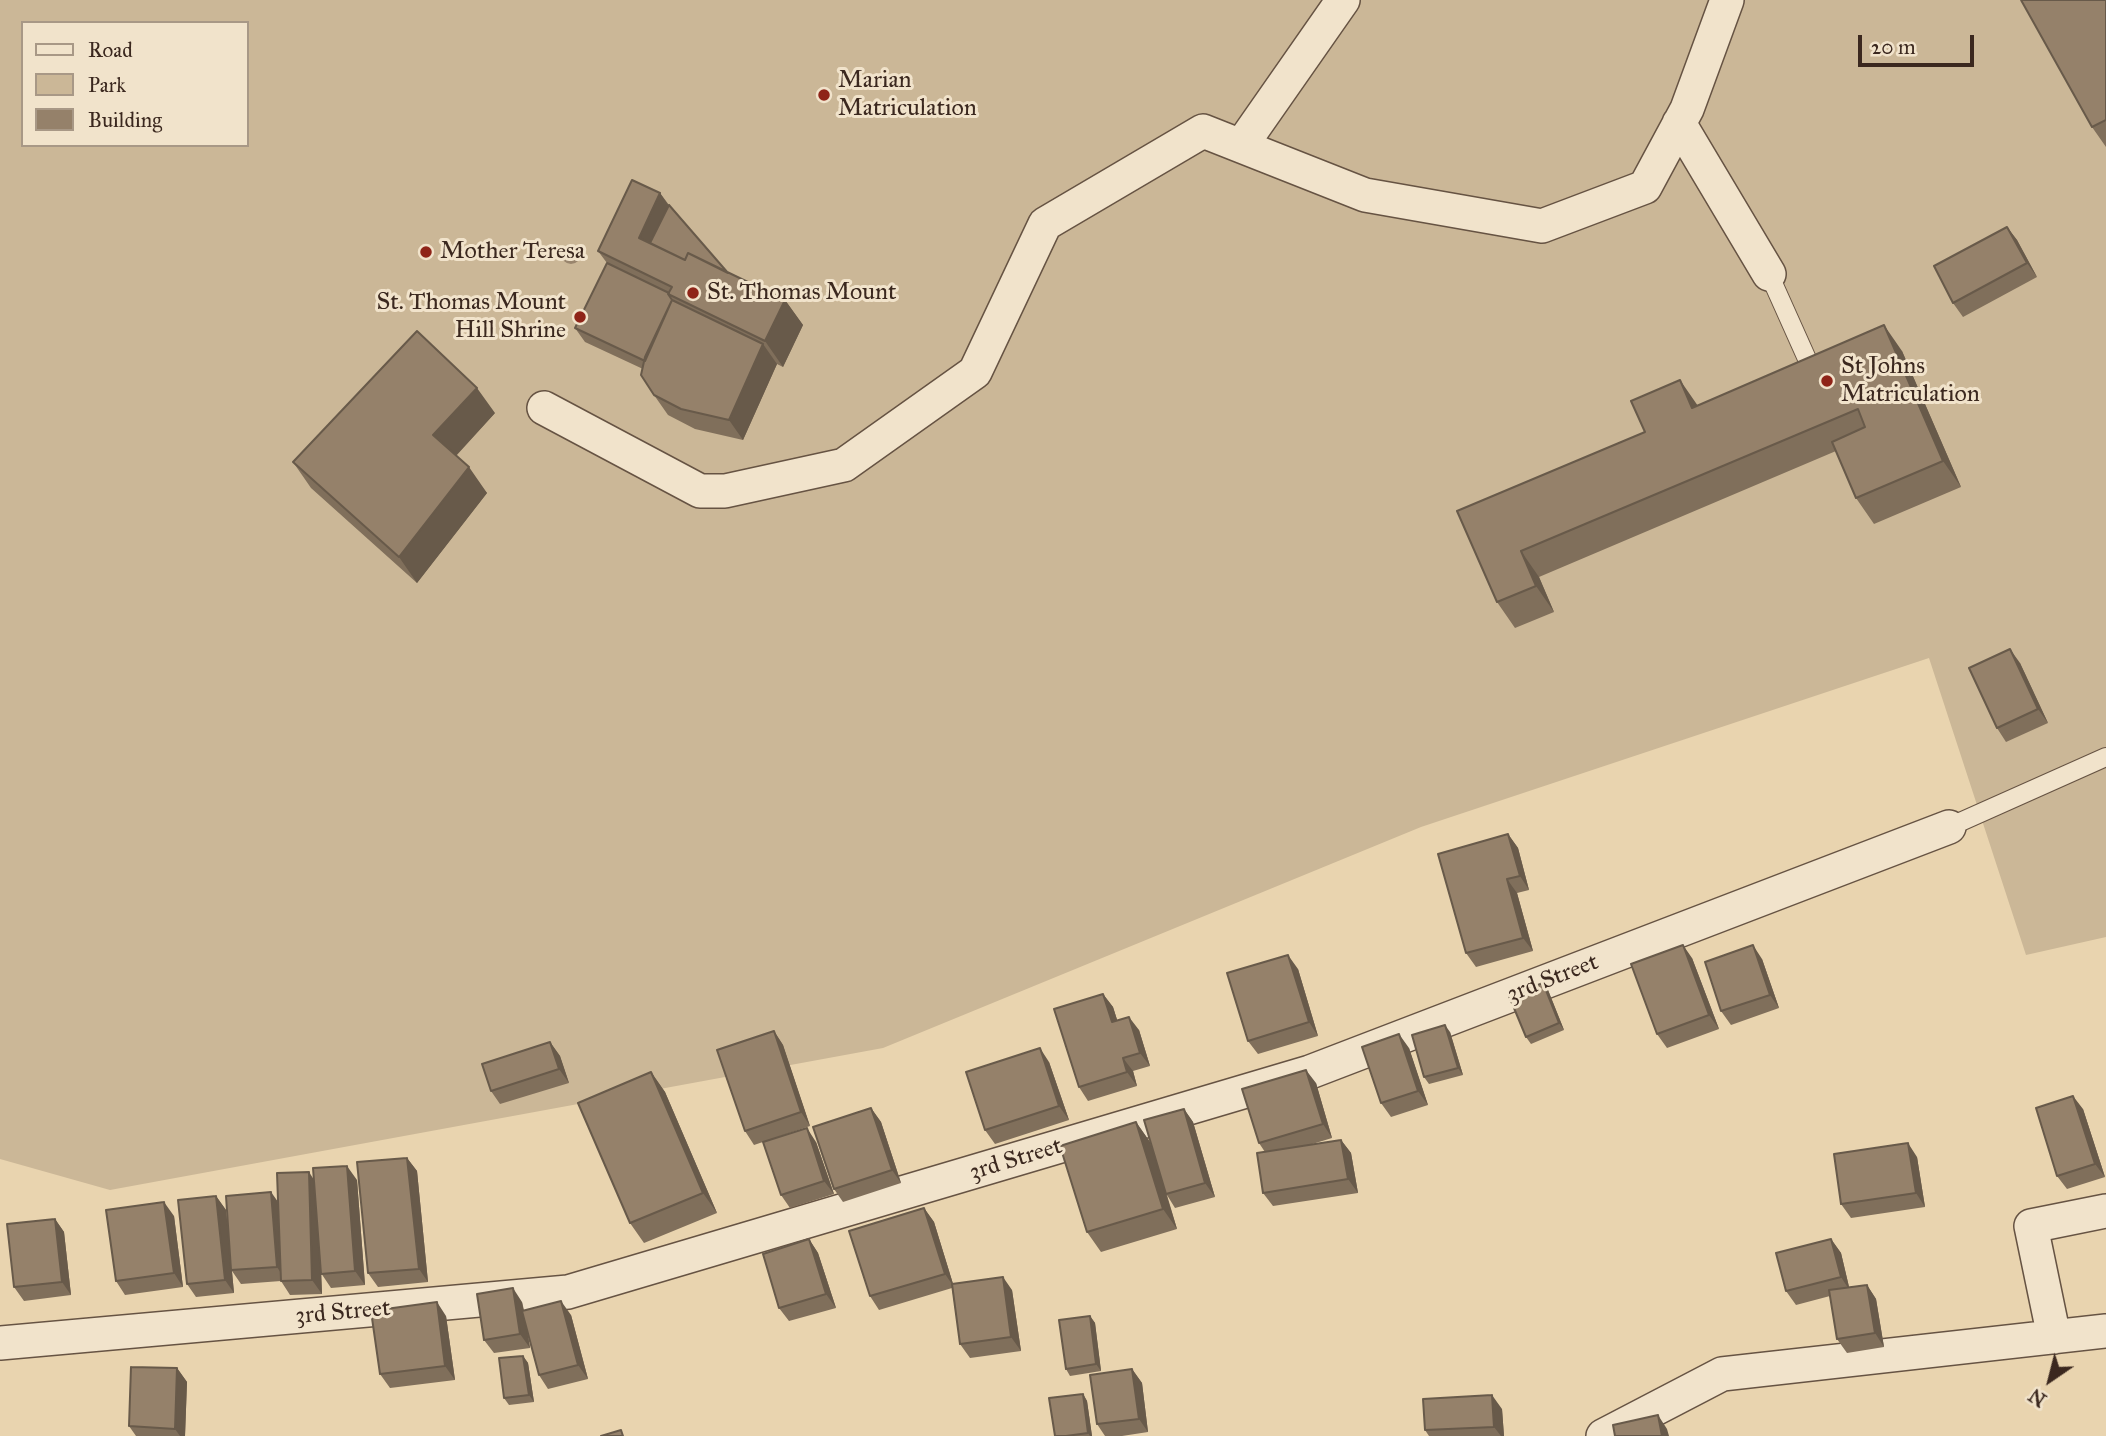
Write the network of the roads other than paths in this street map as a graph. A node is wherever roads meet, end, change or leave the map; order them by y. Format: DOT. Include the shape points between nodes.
graph roads {
  1 [pos="1343,0"];
  2 [pos="1727,0"];
  3 [pos="1679,123"];
  4 [pos="1241,146"];
  5 [pos="1769,274"];
  6 [pos="1816,379"];
  7 [pos="544,408"];
  8 [pos="2106,757"];
  9 [pos="1949,827"];
  10 [pos="2106,1211"];
  11 [pos="2106,1331"];
  12 [pos="2054,1337"];
  13 [pos="0,1343"];
  14 [pos="1604,1436"];
  1 -- 4 [label="street"];
  2 -- 3 [label="street"];
  3 -- 4 [label="street" via="1645,187 1542,226 1365,195"];
  3 -- 5 [label="street"];
  4 -- 7 [label="street" via="1203,131 1045,224 975,372 844,465 725,491 700,491"];
  5 -- 6 [label="lane"];
  8 -- 9 [label="lane, 3rd Street"];
  9 -- 13 [label="street, 3rd Street" via="1310,1072 568,1292"];
  10 -- 12 [label="street" via="2031,1226"];
  11 -- 12 [label="street"];
  12 -- 14 [label="street" via="1723,1374"];
}
